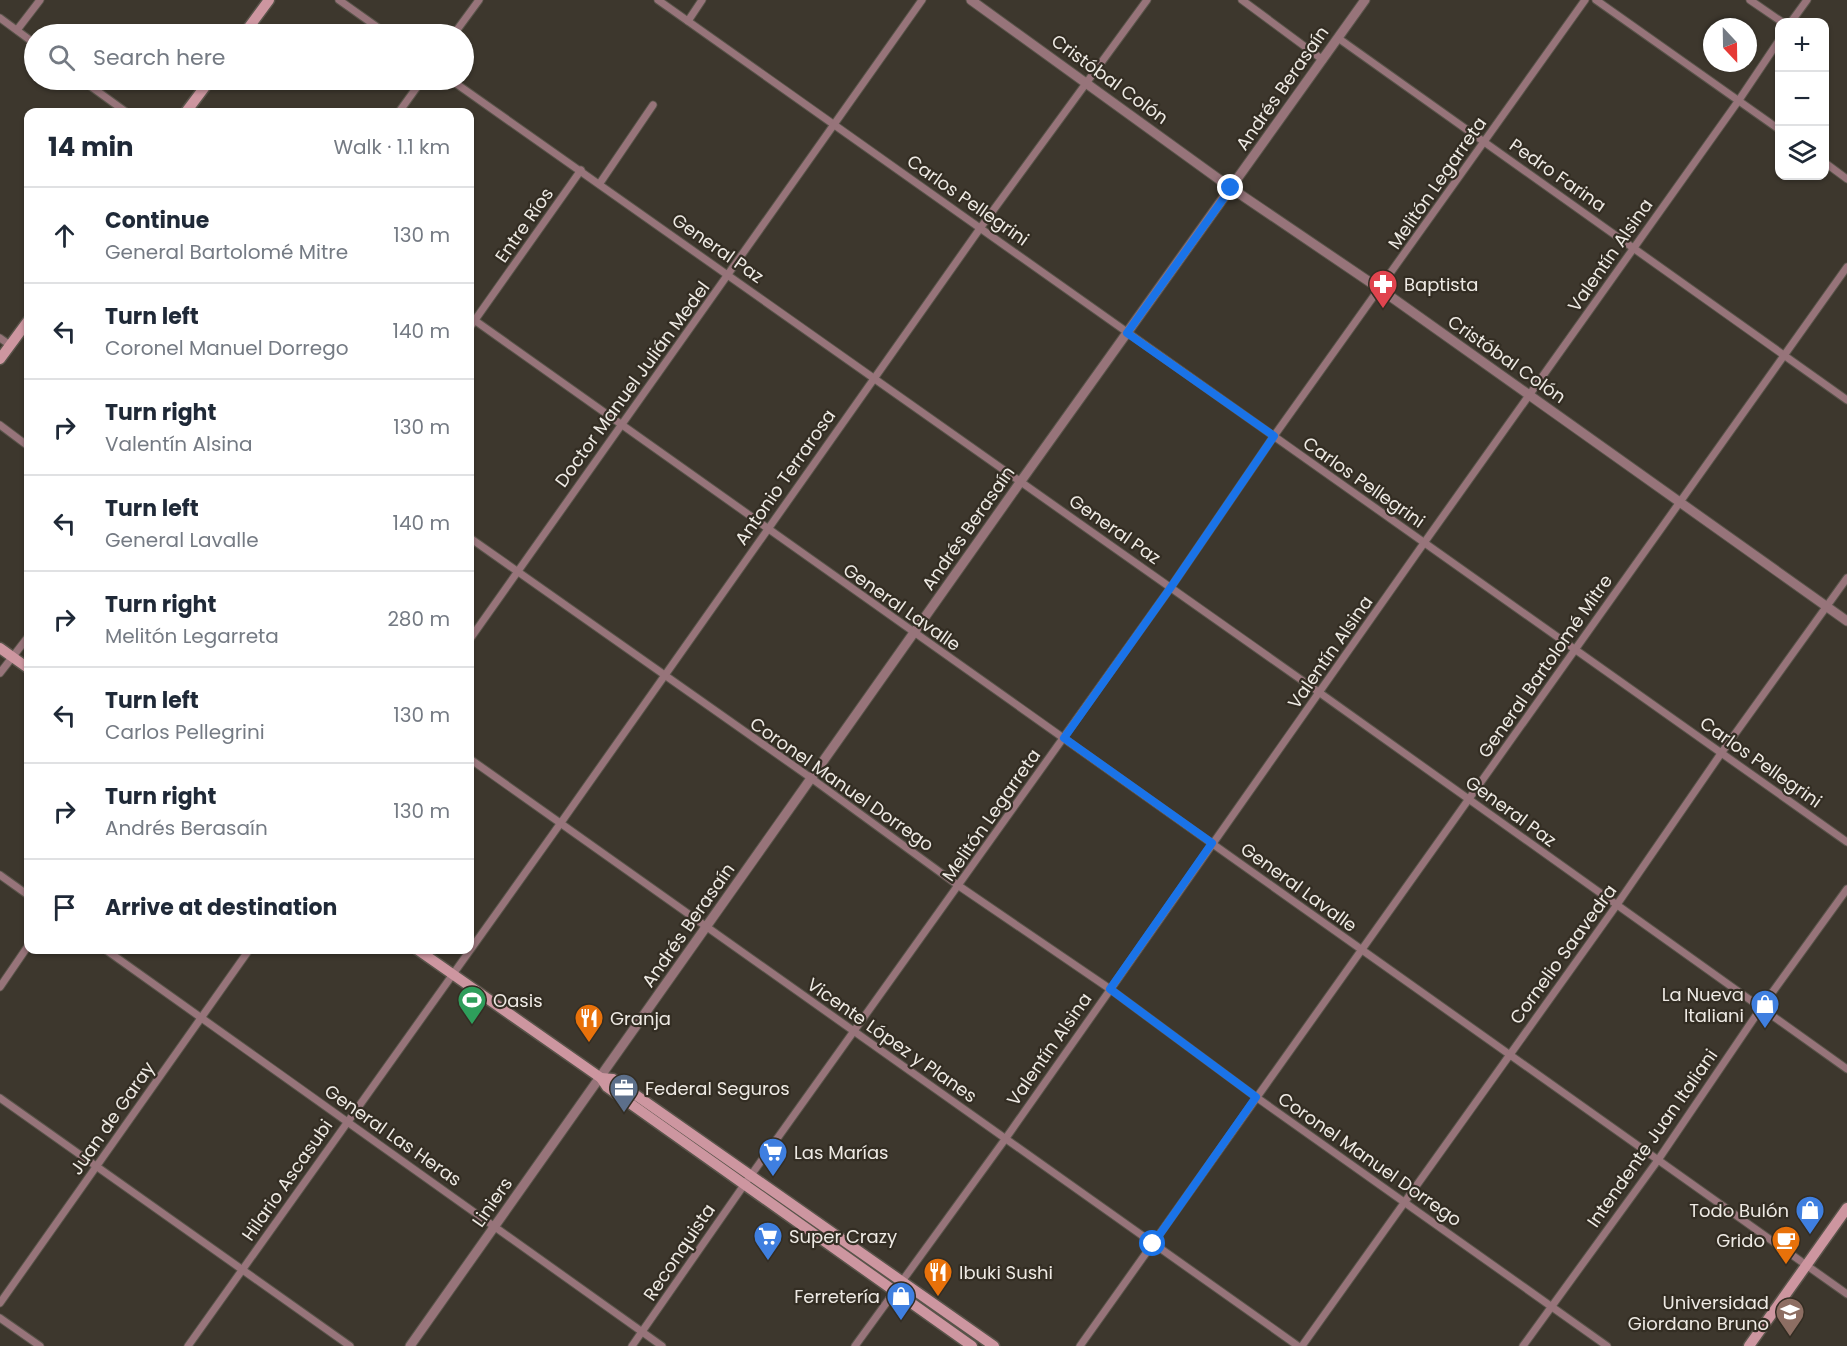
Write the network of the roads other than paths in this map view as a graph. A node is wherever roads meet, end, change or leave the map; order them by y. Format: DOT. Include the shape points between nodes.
graph roads {
  1 [pos="40,0"];
  2 [pos="269,0"];
  3 [pos="339,0"];
  4 [pos="479,0"];
  5 [pos="658,0"];
  6 [pos="702,0"];
  7 [pos="922,0"];
  8 [pos="971,0"];
  9 [pos="1147,0"];
  10 [pos="1242,0"];
  11 [pos="1365,0"];
  12 [pos="1585,0"];
  13 [pos="1596,0"];
  14 [pos="1750,0"];
  15 [pos="1807,0"];
  16 [pos="0,18"];
  17 [pos="1776,18"];
  18 [pos="1794,18"];
  19 [pos="688,21"];
  20 [pos="251,24"];
  21 [pos="373,24"];
  22 [pos="461,24"];
  23 [pos="17,30"];
  24 [pos="24,35"];
  25 [pos="1338,38"];
  26 [pos="1775,45"];
  27 [pos="1323,60"];
  28 [pos="1086,82"];
  29 [pos="96,90"];
  30 [pos="202,90"];
  31 [pos="415,90"];
  32 [pos="465,90"];
  33 [pos="1739,100"];
  34 [pos="653,105"];
  35 [pos="120,108"];
  36 [pos="189,108"];
  37 [pos="402,108"];
  38 [pos="833,124"];
  39 [pos="1775,127"];
  40 [pos="1485,142"];
  41 [pos="1829,166"];
  42 [pos="581,170"];
  43 [pos="1847,179"];
  44 [pos="600,183"];
  45 [pos="1231,188"];
  46 [pos="981,227"];
  47 [pos="1634,247"];
  48 [pos="1847,267"];
  49 [pos="729,274"];
  50 [pos="1380,289"];
  51 [pos="474,318"];
  52 [pos="474,324"];
  53 [pos="24,326"];
  54 [pos="1127,333"];
  55 [pos="0,338"];
  56 [pos="10,345"];
  57 [pos="1785,356"];
  58 [pos="0,359"];
  59 [pos="874,377"];
  60 [pos="1529,395"];
  61 [pos="1847,400"];
  62 [pos="0,425"];
  63 [pos="620,425"];
  64 [pos="1274,436"];
  65 [pos="24,443"];
  66 [pos="1021,482"];
  67 [pos="1680,501"];
  68 [pos="767,529"];
  69 [pos="474,541"];
  70 [pos="1424,543"];
  71 [pos="516,572"];
  72 [pos="1847,578"];
  73 [pos="1171,587"];
  74 [pos="1827,607"];
  75 [pos="1847,621"];
  76 [pos="474,633"];
  77 [pos="914,634"];
  78 [pos="24,642"];
  79 [pos="0,648"];
  80 [pos="1574,650"];
  81 [pos="12,657"];
  82 [pos="24,666"];
  83 [pos="0,673"];
  84 [pos="664,676"];
  85 [pos="1320,693"];
  86 [pos="1064,738"];
  87 [pos="1722,753"];
  88 [pos="474,762"];
  89 [pos="811,778"];
  90 [pos="1468,799"];
  91 [pos="560,824"];
  92 [pos="1847,842"];
  93 [pos="1212,843"];
  94 [pos="0,876"];
  95 [pos="959,886"];
  96 [pos="1847,889"];
  97 [pos="24,892"];
  98 [pos="1616,906"];
  99 [pos="707,927"];
  100 [pos="474,945"];
  101 [pos="1361,950"];
  102 [pos="24,952"];
  103 [pos="112,954"];
  104 [pos="246,954"];
  105 [pos="424,954"];
  106 [pos="467,954"];
  107 [pos="453,974"];
  108 [pos="0,987"];
  109 [pos="1110,989"];
  110 [pos="1761,1008"];
  111 [pos="200,1016"];
  112 [pos="853,1031"];
  113 [pos="1509,1055"];
  114 [pos="1847,1069"];
  115 [pos="601,1078"];
  116 [pos="1256,1097"];
  117 [pos="0,1098"];
  118 [pos="347,1121"];
  119 [pos="1006,1138"];
  120 [pos="1658,1160"];
  121 [pos="96,1168"];
  122 [pos="752,1175"];
  123 [pos="744,1185"];
  124 [pos="1404,1202"];
  125 [pos="1847,1208"];
  126 [pos="495,1226"];
  127 [pos="1153,1244"];
  128 [pos="1806,1265"];
  129 [pos="242,1269"];
  130 [pos="902,1281"];
  131 [pos="895,1290"];
  132 [pos="1847,1294"];
  133 [pos="0,1303"];
  134 [pos="1551,1306"];
  135 [pos="0,1318"];
  136 [pos="642,1332"];
  137 [pos="40,1346"];
  138 [pos="188,1346"];
  139 [pos="350,1346"];
  140 [pos="410,1346"];
  141 [pos="632,1346"];
  142 [pos="662,1346"];
  143 [pos="855,1346"];
  144 [pos="972,1346"];
  145 [pos="994,1346"];
  146 [pos="1080,1346"];
  147 [pos="1300,1346"];
  148 [pos="1523,1346"];
  149 [pos="1607,1346"];
  150 [pos="1749,1346"];
  1 -- 23 [label="street"];
  2 -- 20 [label="main road"];
  3 -- 21 [label="street"];
  4 -- 22 [label="street"];
  5 -- 19 [label="street, Carlos Pellegrini"];
  6 -- 19 [label="street"];
  7 -- 38 [label="street, Doctor Manuel Julián Medel"];
  8 -- 28 [label="street, Cristóbal Colón"];
  9 -- 28 [label="street, Antonio Terrarosa"];
  10 -- 27 [label="street"];
  11 -- 25 [label="street, Andrés Berasaín"];
  12 -- 40 [label="street, Melitón Legarreta"];
  13 -- 33 [label="street"];
  14 -- 17 [label="street"];
  15 -- 18 [label="street"];
  16 -- 23 [label="street"];
  19 -- 38 [label="street, Carlos Pellegrini"];
  23 -- 24 [label="street"];
  25 -- 27 [label="street, Andrés Berasaín"];
  25 -- 40 [label="street, Pedro Farina"];
  26 -- 33 [label="street, Valentín Alsina"];
  27 -- 45 [label="street, Andrés Berasaín"];
  28 -- 45 [label="street, Cristóbal Colón"];
  28 -- 46 [label="street, Antonio Terrarosa"];
  29 -- 35 [label="street"];
  30 -- 36 [label="main road"];
  31 -- 37 [label="street"];
  32 -- 42 [label="street, General Paz"];
  33 -- 39 [label="street"];
  33 -- 47 [label="street, Valentín Alsina"];
  34 -- 44 [label="street"];
  38 -- 46 [label="street, Carlos Pellegrini"];
  38 -- 49 [label="street, Doctor Manuel Julián Medel"];
  40 -- 47 [label="street, Pedro Farina"];
  40 -- 50 [label="street, Melitón Legarreta"];
  41 -- 43 [label="street"];
  42 -- 44 [label="street, General Paz"];
  42 -- 51 [label="street, Entre Ríos"];
  44 -- 49 [label="street, General Paz"];
  45 -- 50 [label="street, Cristóbal Colón"];
  45 -- 54 [label="street, Andrés Berasaín"];
  46 -- 54 [label="street, Carlos Pellegrini"];
  46 -- 59 [label="street, Antonio Terrarosa"];
  47 -- 57 [label="street, Pedro Farina"];
  47 -- 60 [label="street, Valentín Alsina"];
  48 -- 57 [label="street, General Bartolomé Mitre"];
  49 -- 59 [label="street, General Paz"];
  49 -- 63 [label="street, Doctor Manuel Julián Medel"];
  50 -- 60 [label="street, Cristóbal Colón"];
  50 -- 64 [label="street, Melitón Legarreta"];
  52 -- 63 [label="street, General Lavalle"];
  53 -- 56 [label="main road"];
  54 -- 64 [label="street, Carlos Pellegrini"];
  54 -- 66 [label="street, Andrés Berasaín"];
  55 -- 56 [label="street"];
  56 -- 58 [label="main road"];
  57 -- 61 [label="street, Pedro Farina"];
  57 -- 67 [label="street, General Bartolomé Mitre"];
  59 -- 66 [label="street, General Paz"];
  59 -- 68 [label="street, Antonio Terrarosa"];
  60 -- 67 [label="street, Cristóbal Colón"];
  60 -- 70 [label="street, Valentín Alsina"];
  62 -- 65 [label="street"];
  63 -- 68 [label="street, General Lavalle"];
  63 -- 71 [label="street, Doctor Manuel Julián Medel"];
  64 -- 70 [label="street, Carlos Pellegrini"];
  64 -- 73 [label="street, Melitón Legarreta"];
  66 -- 73 [label="street, General Paz"];
  66 -- 77 [label="street, Andrés Berasaín"];
  67 -- 74 [label="street, Cristóbal Colón"];
  67 -- 80 [label="street, General Bartolomé Mitre"];
  68 -- 77 [label="street, General Lavalle"];
  68 -- 84 [label="street, Antonio Terrarosa"];
  69 -- 71 [label="street, Coronel Manuel Dorrego"];
  70 -- 80 [label="street, Carlos Pellegrini"];
  70 -- 85 [label="street, Valentín Alsina"];
  71 -- 76 [label="street, Doctor Manuel Julián Medel"];
  71 -- 84 [label="street, Coronel Manuel Dorrego"];
  72 -- 74 [label="street, Cornelio Saavedra"];
  73 -- 85 [label="street, General Paz"];
  73 -- 86 [label="street, Melitón Legarreta"];
  74 -- 75 [label="street, Cristóbal Colón"];
  74 -- 87 [label="street, Cornelio Saavedra"];
  77 -- 86 [label="street, General Lavalle"];
  77 -- 89 [label="street, Andrés Berasaín"];
  78 -- 81 [label="street"];
  79 -- 81 [label="main road"];
  80 -- 87 [label="street, Carlos Pellegrini"];
  80 -- 90 [label="street, General Bartolomé Mitre"];
  81 -- 82 [label="main road"];
  81 -- 83 [label="street"];
  84 -- 89 [label="street, Coronel Manuel Dorrego"];
  84 -- 91 [label="street, Antonio Terrarosa"];
  85 -- 90 [label="street, General Paz"];
  85 -- 93 [label="street, Valentín Alsina"];
  86 -- 93 [label="street, General Lavalle"];
  86 -- 95 [label="street, Melitón Legarreta"];
  87 -- 92 [label="street, Carlos Pellegrini"];
  87 -- 98 [label="street, Cornelio Saavedra"];
  88 -- 91 [label="street, Vicente López y Planes"];
  89 -- 95 [label="street, Coronel Manuel Dorrego"];
  89 -- 99 [label="street, Andrés Berasaín"];
  90 -- 98 [label="street, General Paz"];
  90 -- 101 [label="street, General Bartolomé Mitre"];
  91 -- 99 [label="street, Vicente López y Planes"];
  91 -- 100 [label="street, Antonio Terrarosa"];
  93 -- 101 [label="street, General Lavalle"];
  93 -- 109 [label="street, Valentín Alsina"];
  94 -- 97 [label="street"];
  95 -- 109 [label="street, Coronel Manuel Dorrego"];
  95 -- 112 [label="street, Melitón Legarreta"];
  96 -- 110 [label="street, Intendente Juan Italiani"];
  98 -- 110 [label="street, General Paz"];
  98 -- 113 [label="street, Cornelio Saavedra"];
  99 -- 112 [label="street, Vicente López y Planes"];
  99 -- 115 [label="street, Andrés Berasaín"];
  101 -- 113 [label="street, General Lavalle"];
  101 -- 116 [label="street, General Bartolomé Mitre"];
  102 -- 108 [label="street"];
  103 -- 111 [label="street, General Las Heras"];
  104 -- 111 [label="street, Juan de Garay"];
  105 -- 107 [label="main road"];
  106 -- 107 [label="street, Antonio Terrarosa"];
  107 -- 115 [label="main road"];
  107 -- 118 [label="street, Hilario Ascasubi"];
  109 -- 116 [label="street, Coronel Manuel Dorrego"];
  109 -- 119 [label="street, Valentín Alsina"];
  110 -- 114 [label="street, General Paz"];
  110 -- 120 [label="street, Intendente Juan Italiani"];
  111 -- 118 [label="street, General Las Heras"];
  111 -- 121 [label="street, Juan de Garay"];
  112 -- 119 [label="street, Vicente López y Planes"];
  112 -- 122 [label="street, Melitón Legarreta"];
  113 -- 120 [label="street, General Lavalle"];
  113 -- 124 [label="street, Cornelio Saavedra"];
  115 -- 122 [label="main road" via="613,1078"];
  115 -- 123 [label="main road" via="607,1087"];
  115 -- 126 [label="street, Liniers"];
  116 -- 124 [label="street, Coronel Manuel Dorrego"];
  116 -- 127 [label="street, General Bartolomé Mitre"];
  117 -- 121 [label="street"];
  118 -- 126 [label="street, General Las Heras"];
  118 -- 129 [label="street, Hilario Ascasubi"];
  119 -- 127 [label="street, Vicente López y Planes"];
  119 -- 130 [label="street, Valentín Alsina"];
  120 -- 128 [label="street, General Lavalle"];
  120 -- 134 [label="street, Intendente Juan Italiani"];
  121 -- 129 [label="street"];
  121 -- 133 [label="street, Juan de Garay"];
  122 -- 123 [label="street, Reconquista"];
  122 -- 130 [label="main road"];
  123 -- 131 [label="main road"];
  123 -- 136 [label="street, Reconquista"];
  124 -- 134 [label="street, Coronel Manuel Dorrego"];
  124 -- 147 [label="street, Cornelio Saavedra"];
  125 -- 128 [label="main road"];
  126 -- 136 [label="street, General Las Heras"];
  126 -- 140 [label="street, Liniers"];
  127 -- 146 [label="street, General Bartolomé Mitre"];
  127 -- 147 [label="street, Vicente López y Planes"];
  128 -- 132 [label="street, General Lavalle"];
  128 -- 150 [label="main road"];
  129 -- 138 [label="street, Hilario Ascasubi"];
  129 -- 139 [label="street"];
  130 -- 131 [label="street, Valentín Alsina"];
  130 -- 145 [label="main road"];
  131 -- 143 [label="street, Valentín Alsina"];
  131 -- 144 [label="main road"];
  134 -- 148 [label="street, Intendente Juan Italiani"];
  134 -- 149 [label="street, Coronel Manuel Dorrego"];
  135 -- 137 [label="street"];
  136 -- 141 [label="street, Reconquista"];
  136 -- 142 [label="street, General Las Heras"];
}
